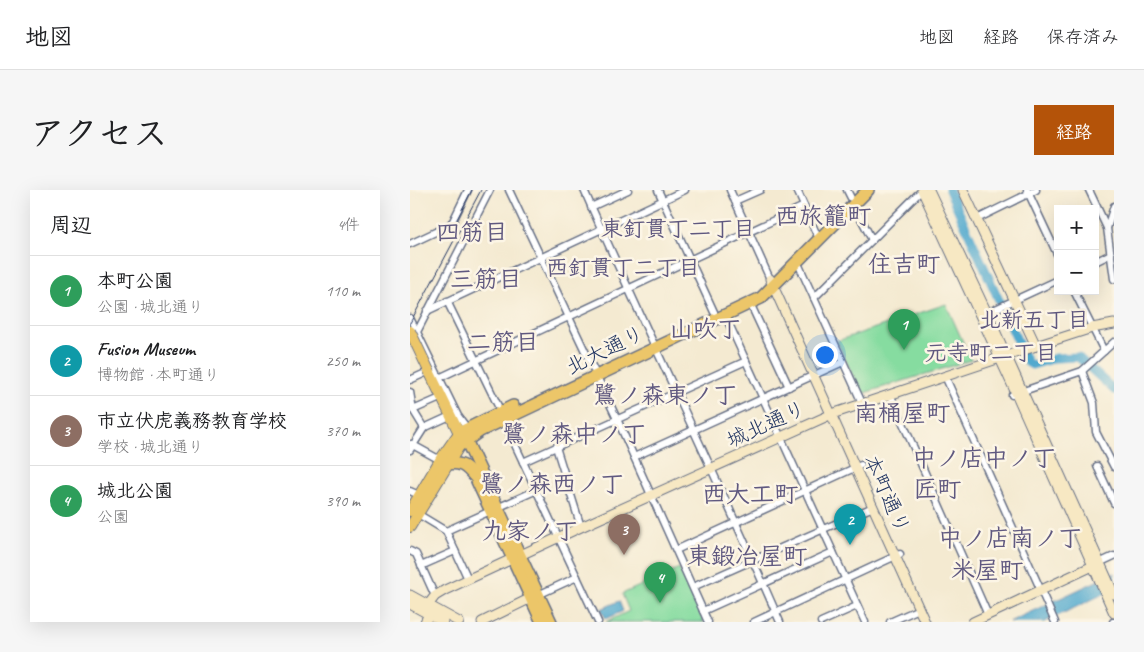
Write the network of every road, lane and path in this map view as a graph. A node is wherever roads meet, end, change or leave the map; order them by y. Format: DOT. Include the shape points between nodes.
graph roads {
  1 [pos="468,190"];
  2 [pos="490,190"];
  3 [pos="509,190"];
  4 [pos="584,190"];
  5 [pos="628,190"];
  6 [pos="658,190"];
  7 [pos="685,190"];
  8 [pos="730,190"];
  9 [pos="760,190"];
  10 [pos="797,190"];
  11 [pos="868,190"];
  12 [pos="925,190"];
  13 [pos="963,190"];
  14 [pos="1036,190"];
  15 [pos="1089,190"];
  16 [pos="1028,192"];
  17 [pos="853,196"];
  18 [pos="663,201"];
  19 [pos="735,201"];
  20 [pos="804,206"];
  21 [pos="1114,206"];
  22 [pos="591,207"];
  23 [pos="976,219"];
  24 [pos="1107,228"];
  25 [pos="601,229"];
  26 [pos="749,233"];
  27 [pos="816,233"];
  28 [pos="872,240"];
  29 [pos="410,244"];
  30 [pos="1055,250"];
  31 [pos="1111,254"];
  32 [pos="541,258"];
  33 [pos="690,260"];
  34 [pos="1099,260"];
  35 [pos="797,261"];
  36 [pos="1114,279"];
  37 [pos="771,282"];
  38 [pos="1054,282"];
  39 [pos="628,290"];
  40 [pos="1076,295"];
  41 [pos="814,298"];
  42 [pos="447,301"];
  43 [pos="1010,302"];
  44 [pos="750,303"];
  45 [pos="427,311"];
  46 [pos="720,313"];
  47 [pos="987,313"];
  48 [pos="568,316"];
  49 [pos="410,318"];
  50 [pos="1114,324"];
  51 [pos="1092,328"];
  52 [pos="414,332"];
  53 [pos="410,341"];
  54 [pos="1114,342"];
  55 [pos="653,344"];
  56 [pos="1036,346"];
  57 [pos="1104,351"];
  58 [pos="1003,357"];
  59 [pos="475,361"];
  60 [pos="746,361"];
  61 [pos="843,362"];
  62 [pos="1085,370"];
  63 [pos="594,372"];
  64 [pos="432,373"];
  65 [pos="814,376"];
  66 [pos="945,376"];
  67 [pos="410,380"];
  68 [pos="789,387"];
  69 [pos="410,392"];
  70 [pos="677,392"];
  71 [pos="1017,393"];
  72 [pos="890,394"];
  73 [pos="438,399"];
  74 [pos="763,399"];
  75 [pos="862,403"];
  76 [pos="411,411"];
  77 [pos="832,414"];
  78 [pos="502,416"];
  79 [pos="450,419"];
  80 [pos="617,419"];
  81 [pos="424,428"];
  82 [pos="693,430"];
  83 [pos="463,436"];
  84 [pos="780,436"];
  85 [pos="411,446"];
  86 [pos="556,447"];
  87 [pos="634,457"];
  88 [pos="1112,458"];
  89 [pos="443,462"];
  90 [pos="523,462"];
  91 [pos="858,466"];
  92 [pos="1097,466"];
  93 [pos="1114,467"];
  94 [pos="710,468"];
  95 [pos="474,476"];
  96 [pos="536,490"];
  97 [pos="805,491"];
  98 [pos="414,493"];
  99 [pos="651,495"];
  100 [pos="1114,503"];
  101 [pos="873,507"];
  102 [pos="494,510"];
  103 [pos="414,512"];
  104 [pos="735,523"];
  105 [pos="410,527"];
  106 [pos="581,527"];
  107 [pos="822,529"];
  108 [pos="446,531"];
  109 [pos="559,537"];
  110 [pos="455,550"];
  111 [pos="676,550"];
  112 [pos="410,551"];
  113 [pos="833,552"];
  114 [pos="898,555"];
  115 [pos="1114,556"];
  116 [pos="516,557"];
  117 [pos="752,561"];
  118 [pos="421,566"];
  119 [pos="1097,567"];
  120 [pos="577,577"];
  121 [pos="468,579"];
  122 [pos="845,580"];
  123 [pos="762,585"];
  124 [pos="693,587"];
  125 [pos="1040,590"];
  126 [pos="410,595"];
  127 [pos="435,596"];
  128 [pos="1110,596"];
  129 [pos="535,597"];
  130 [pos="410,604"];
  131 [pos="857,606"];
  132 [pos="919,609"];
  133 [pos="703,611"];
  134 [pos="776,612"];
  135 [pos="1114,613"];
  136 [pos="427,614"];
  137 [pos="988,615"];
  138 [pos="442,622"];
  139 [pos="459,622"];
  140 [pos="482,622"];
  141 [pos="542,622"];
  142 [pos="551,622"];
  143 [pos="598,622"];
  144 [pos="708,622"];
  145 [pos="754,622"];
  146 [pos="780,622"];
  147 [pos="822,622"];
  148 [pos="864,622"];
  149 [pos="890,622"];
  150 [pos="925,622"];
  151 [pos="973,622"];
  152 [pos="1055,622"];
  1 -- 29 [label="street" via="448,226"];
  2 -- 45 [label="street"];
  3 -- 32 [label="street"];
  4 -- 22 [label="street"];
  5 -- 22 [label="street"];
  6 -- 18 [label="street"];
  7 -- 18 [label="street"];
  8 -- 19 [label="street, 本町通り"];
  9 -- 19 [label="street"];
  10 -- 20 [label="street"];
  11 -- 17 [label="highway, 北大通り"];
  12 -- 28 [label="street"];
  12 -- 47 [label="street"];
  12 -- 58 [label="street"];
  13 -- 23 [label="street"];
  14 -- 16 [label="street"];
  15 -- 24 [label="street"];
  16 -- 23 [label="street"];
  16 -- 30 [label="street"];
  17 -- 27 [label="highway, 北大通り"];
  17 -- 28 [label="street"];
  17 -- 35 [label="highway, 北大通り"];
  18 -- 25 [label="street"];
  18 -- 33 [label="street"];
  19 -- 26 [label="street, 本町通り"];
  20 -- 26 [label="street"];
  20 -- 27 [label="street"];
  21 -- 24 [label="street"];
  22 -- 25 [label="street"];
  23 -- 43 [label="street"];
  24 -- 31 [label="street"];
  25 -- 32 [label="street"];
  25 -- 39 [label="street"];
  26 -- 33 [label="street"];
  26 -- 37 [label="street, 本町通り"];
  27 -- 37 [label="highway, 北大通り"];
  28 -- 41 [label="street"];
  31 -- 34 [label="street"];
  31 -- 36 [label="street"];
  32 -- 42 [label="street"];
  32 -- 48 [label="street"];
  33 -- 39 [label="street"];
  33 -- 46 [label="street"];
  35 -- 37 [label="highway, 北大通り"];
  35 -- 41 [label="street"];
  37 -- 44 [label="highway, 北大通り" via="766,294"];
  37 -- 46 [label="highway, 北大通り"];
  37 -- 65 [label="street, 本町通り"];
  38 -- 43 [label="street"];
  39 -- 48 [label="street"];
  39 -- 55 [label="street"];
  40 -- 51 [label="street"];
  41 -- 61 [label="street"];
  42 -- 45 [label="street"];
  42 -- 59 [label="street"];
  43 -- 47 [label="street"];
  43 -- 56 [label="street"];
  44 -- 46 [label="highway, 北大通り"];
  44 -- 68 [label="street"];
  45 -- 52 [label="street"];
  46 -- 55 [label="highway, 北大通り"];
  46 -- 60 [label="street"];
  47 -- 58 [label="street"];
  48 -- 59 [label="street"];
  48 -- 63 [label="street"];
  49 -- 52 [label="street"];
  50 -- 51 [label="street, 城北通り"];
  51 -- 56 [label="street, 城北通り"];
  51 -- 57 [label="street"];
  52 -- 53 [label="street"];
  52 -- 64 [label="main road, bridge"];
  53 -- 64 [label="street"];
  54 -- 57 [label="street"];
  55 -- 63 [label="highway, 北大通り"];
  55 -- 70 [label="street"];
  56 -- 58 [label="street, 城北通り"];
  57 -- 62 [label="street"];
  58 -- 66 [label="street, 城北通り"];
  58 -- 71 [label="street"];
  59 -- 64 [label="street"];
  59 -- 78 [label="street"];
  60 -- 70 [label="street"];
  60 -- 74 [label="street"];
  61 -- 65 [label="street"];
  61 -- 75 [label="street"];
  62 -- 71 [label="street"];
  62 -- 88 [label="street" via="1094,403 1096,432"];
  63 -- 78 [label="highway, 北大通り"];
  63 -- 80 [label="street"];
  64 -- 67 [label="street"];
  64 -- 73 [label="street"];
  64 -- 79 [label="main road"];
  64 -- 83 [label="street" via="458,416"];
  65 -- 68 [label="street"];
  65 -- 77 [label="street, 本町通り"];
  66 -- 72 [label="street, 城北通り"];
  66 -- 125 [label="street"];
  68 -- 74 [label="street"];
  69 -- 76 [label="street"];
  70 -- 80 [label="street"];
  70 -- 82 [label="street"];
  71 -- 119 [label="street"];
  72 -- 75 [label="street, 城北通り"];
  72 -- 137 [label="street"];
  73 -- 76 [label="street"];
  73 -- 79 [label="street"];
  74 -- 82 [label="street"];
  74 -- 84 [label="street"];
  75 -- 77 [label="street, 城北通り"];
  76 -- 81 [label="street"];
  77 -- 84 [label="street, 城北通り"];
  77 -- 91 [label="street, 本町通り"];
  78 -- 83 [label="highway, 北大通り"];
  78 -- 90 [label="street"];
  79 -- 81 [label="street"];
  79 -- 83 [label="main road"];
  80 -- 86 [label="street"];
  80 -- 87 [label="street"];
  81 -- 85 [label="street"];
  82 -- 87 [label="street"];
  82 -- 94 [label="street"];
  83 -- 89 [label="main road"];
  83 -- 95 [label="highway"];
  83 -- 102 [label="highway"];
  84 -- 94 [label="street, 城北通り"];
  84 -- 97 [label="street"];
  85 -- 89 [label="street"];
  86 -- 90 [label="street"];
  86 -- 106 [label="street"];
  87 -- 99 [label="street"];
  88 -- 93 [label="street"];
  89 -- 95 [label="highway" via="464,465"];
  89 -- 98 [label="main road"];
  89 -- 103 [label="main road"];
  90 -- 96 [label="street"];
  91 -- 97 [label="street"];
  91 -- 101 [label="street, 本町通り"];
  92 -- 100 [label="street"];
  94 -- 99 [label="street, 城北通り"];
  94 -- 104 [label="street"];
  95 -- 102 [label="highway"];
  96 -- 102 [label="street"];
  96 -- 109 [label="street"];
  97 -- 104 [label="street"];
  97 -- 107 [label="street"];
  98 -- 103 [label="main road"];
  99 -- 106 [label="street, 城北通り"];
  99 -- 111 [label="street"];
  101 -- 107 [label="street"];
  101 -- 114 [label="street, 本町通り"];
  102 -- 108 [label="street"];
  102 -- 116 [label="highway"];
  103 -- 105 [label="main road"];
  103 -- 108 [label="street"];
  104 -- 111 [label="street"];
  104 -- 117 [label="street"];
  106 -- 109 [label="street, 城北通り"];
  107 -- 113 [label="street"];
  107 -- 117 [label="street"];
  108 -- 110 [label="street"];
  109 -- 116 [label="street, 城北通り"];
  109 -- 120 [label="street"];
  110 -- 118 [label="street"];
  110 -- 121 [label="street"];
  111 -- 124 [label="street"];
  112 -- 118 [label="street" via="416,554"];
  113 -- 122 [label="street"];
  113 -- 123 [label="street"];
  114 -- 122 [label="street"];
  114 -- 132 [label="street, 本町通り"];
  115 -- 119 [label="street"];
  116 -- 121 [label="street, 城北通り"];
  116 -- 129 [label="highway"];
  117 -- 123 [label="street"];
  117 -- 124 [label="street"];
  118 -- 127 [label="street"];
  119 -- 125 [label="street"];
  119 -- 128 [label="street"];
  120 -- 129 [label="street"];
  120 -- 143 [label="street"];
  121 -- 127 [label="street, 城北通り"];
  122 -- 131 [label="street"];
  122 -- 134 [label="street"];
  123 -- 133 [label="street"];
  123 -- 134 [label="street"];
  124 -- 133 [label="street"];
  125 -- 137 [label="street"];
  125 -- 152 [label="street"];
  126 -- 136 [label="street"];
  127 -- 136 [label="street"];
  128 -- 135 [label="street"];
  129 -- 140 [label="street"];
  129 -- 141 [label="highway"];
  129 -- 142 [label="highway"];
  130 -- 136 [label="street"];
  131 -- 147 [label="street"];
  131 -- 148 [label="street"];
  132 -- 149 [label="street"];
  132 -- 150 [label="street, 本町通り"];
  133 -- 144 [label="street"];
  134 -- 145 [label="street"];
  134 -- 146 [label="street"];
  136 -- 138 [label="street"];
  136 -- 139 [label="street"];
  137 -- 151 [label="street"];
}
